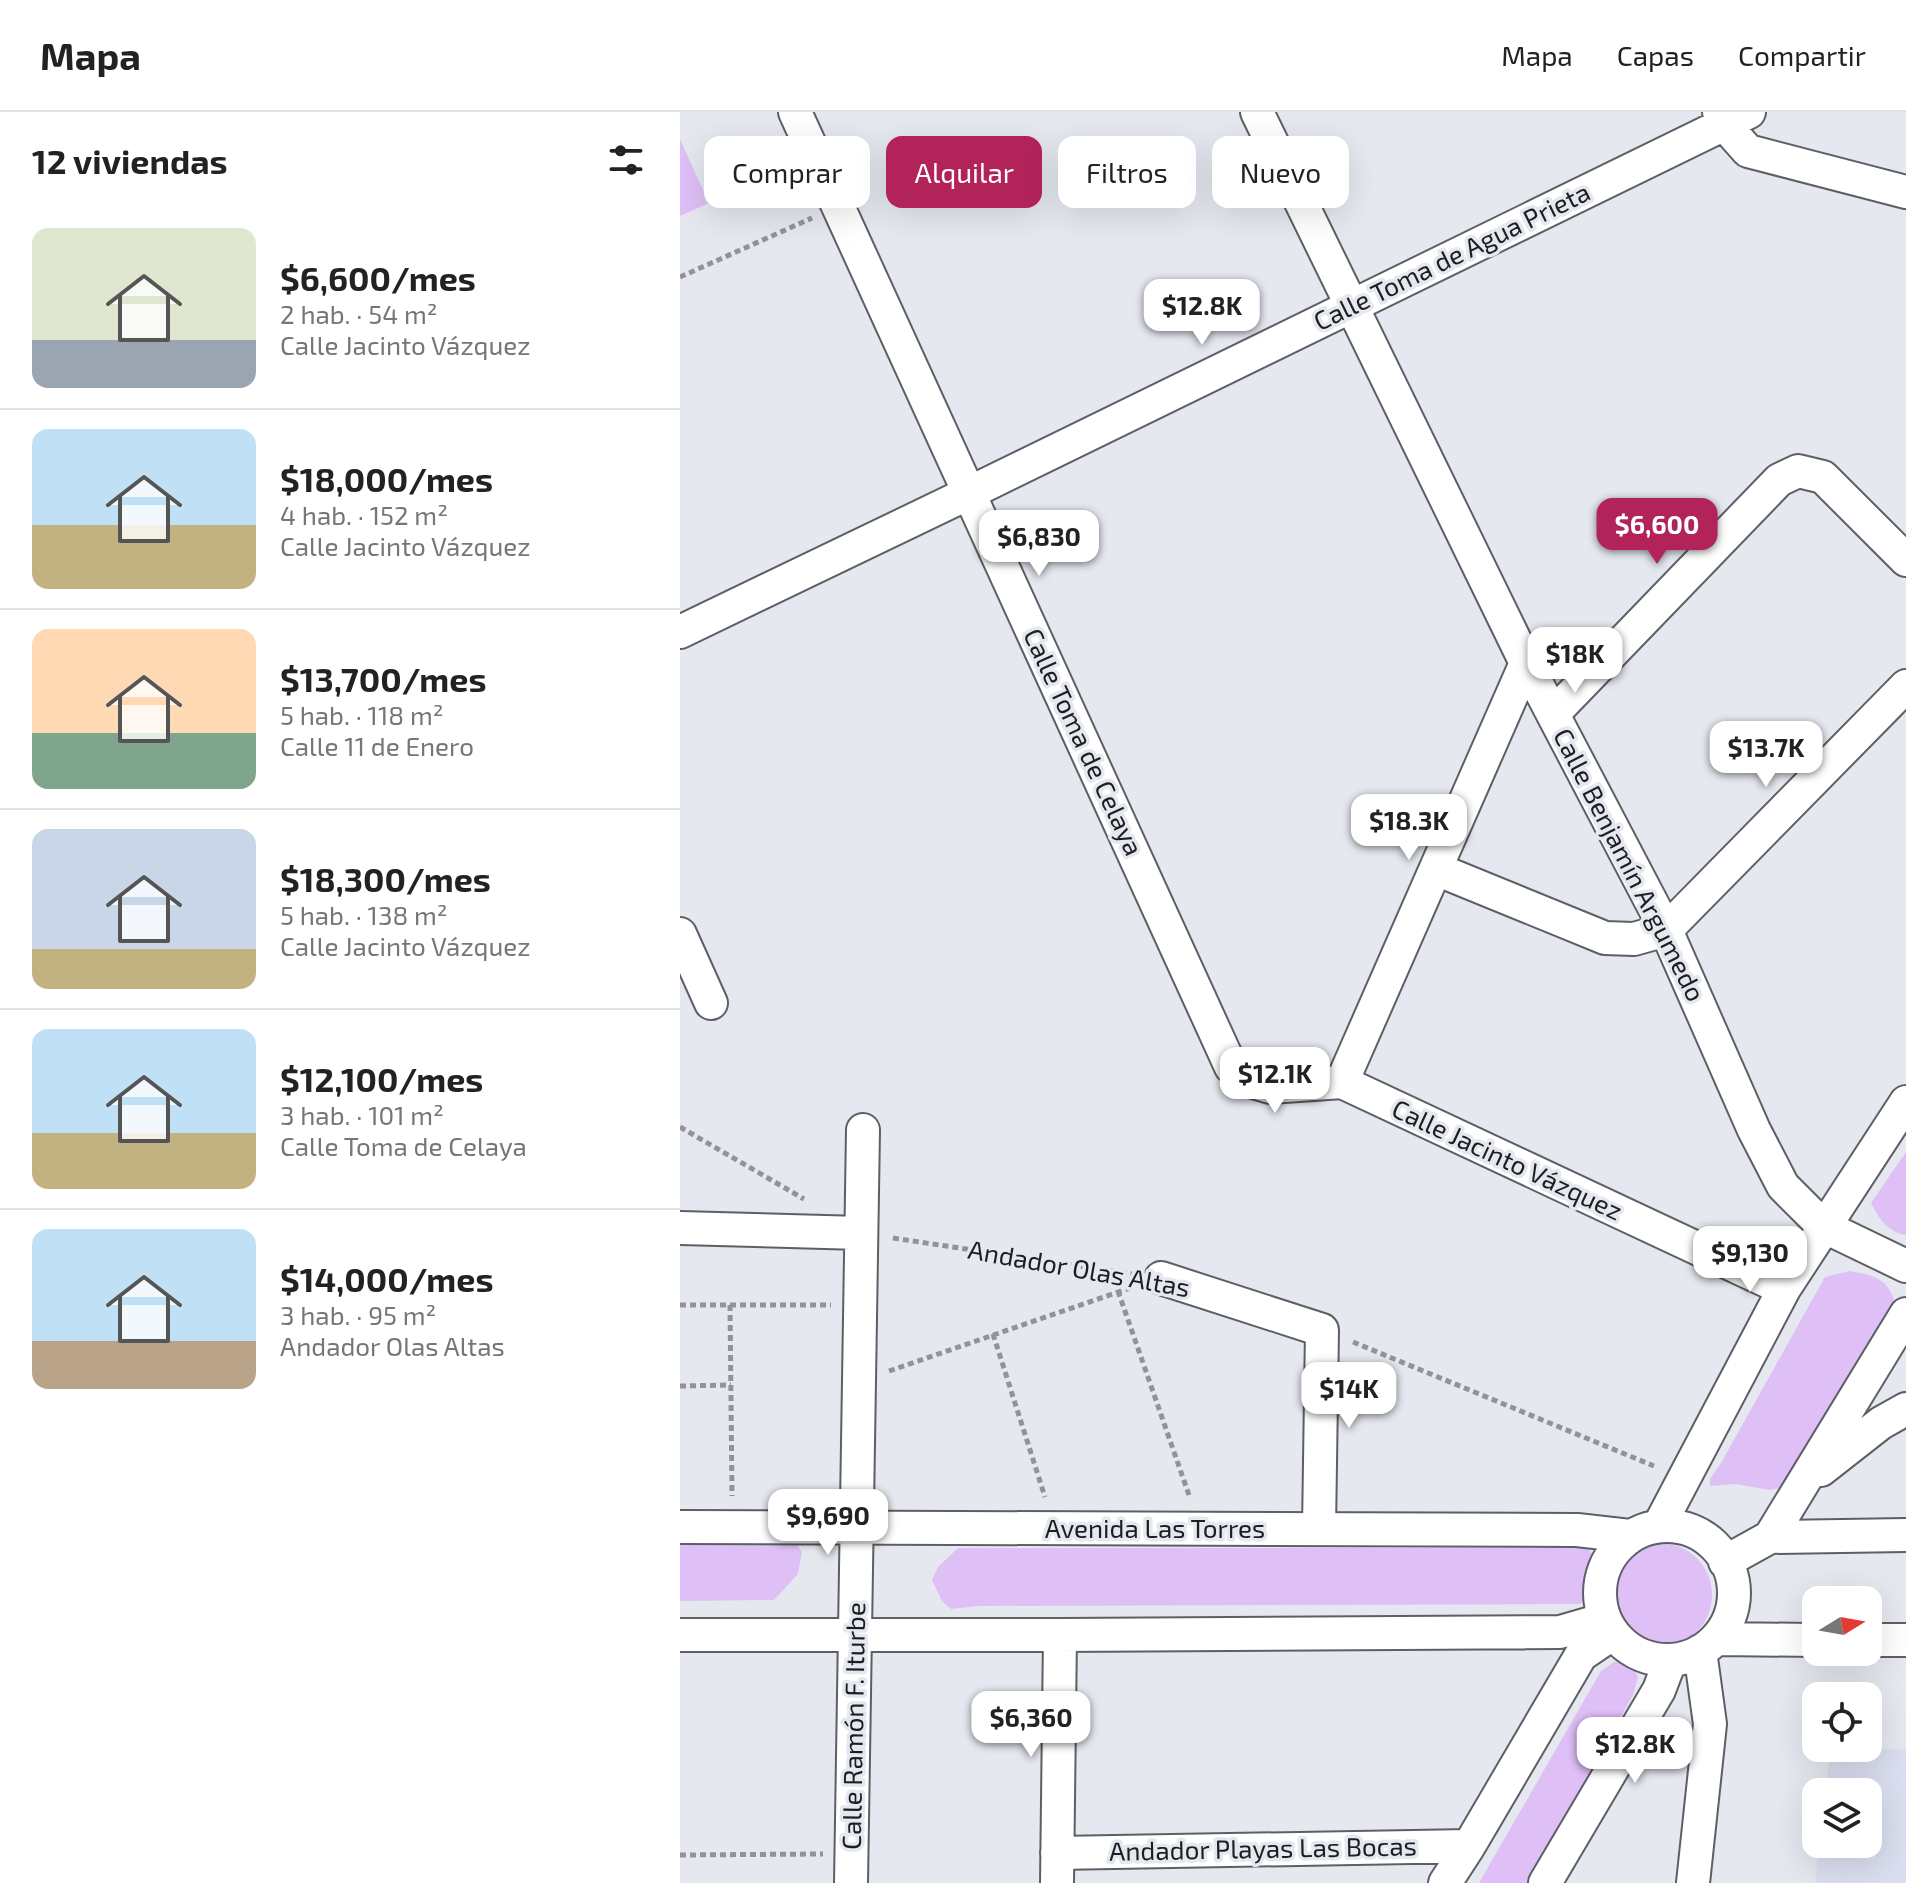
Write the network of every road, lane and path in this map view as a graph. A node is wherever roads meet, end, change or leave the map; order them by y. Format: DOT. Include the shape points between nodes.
graph roads {
  1 [pos="795,112"];
  2 [pos="1257,112"];
  3 [pos="1730,116"];
  4 [pos="806,136"];
  5 [pos="1906,192"];
  6 [pos="834,208"];
  7 [pos="839,208"];
  8 [pos="680,277"];
  9 [pos="1350,306"];
  10 [pos="969,493"];
  11 [pos="1906,560"];
  12 [pos="680,632"];
  13 [pos="1526,663"];
  14 [pos="1906,686"];
  15 [pos="1553,714"];
  16 [pos="1436,869"];
  17 [pos="1666,930"];
  18 [pos="680,934"];
  19 [pos="711,1003"];
  20 [pos="1342,1082"];
  21 [pos="1906,1102"];
  22 [pos="680,1127"];
  23 [pos="863,1130"];
  24 [pos="807,1201"];
  25 [pos="1823,1226"];
  26 [pos="680,1228"];
  27 [pos="861,1233"];
  28 [pos="1906,1266"];
  29 [pos="1161,1278"];
  30 [pos="1784,1289"];
  31 [pos="1118,1291"];
  32 [pos="680,1305"];
  33 [pos="730,1305"];
  34 [pos="860,1305"];
  35 [pos="1906,1314"];
  36 [pos="1322,1330"];
  37 [pos="993,1334"];
  38 [pos="859,1381"];
  39 [pos="731,1385"];
  40 [pos="680,1386"];
  41 [pos="1906,1409"];
  42 [pos="1684,1478"];
  43 [pos="1805,1481"];
  44 [pos="680,1527"];
  45 [pos="733,1527"];
  46 [pos="856,1528"];
  47 [pos="1055,1528"];
  48 [pos="1201,1529"];
  49 [pos="1319,1529"];
  50 [pos="1645,1531"];
  51 [pos="1906,1535"];
  52 [pos="1770,1537"];
  53 [pos="1725,1562"];
  54 [pos="1608,1626"];
  55 [pos="680,1635"];
  56 [pos="1060,1635"];
  57 [pos="855,1636"];
  58 [pos="1882,1640"];
  59 [pos="1906,1640"];
  60 [pos="1802,1641"];
  61 [pos="1696,1650"];
  62 [pos="1469,1846"];
  63 [pos="680,1855"];
  64 [pos="852,1868"];
  65 [pos="1057,1868"];
  66 [pos="1445,1883"];
  67 [pos="1545,1883"];
  68 [pos="1693,1883"];
  1 -- 4 [label="street, Calle Toma de Celaya"];
  2 -- 9 [label="street, Calle Benjamín Argumedo"];
  3 -- 5 [label="street" via="1748,151"];
  3 -- 9 [label="street, Calle Toma de Agua Prieta"];
  6 -- 8 [label="path"];
  7 -- 10 [label="street, Calle Toma de Celaya"];
  9 -- 10 [label="street, Calle Toma de Agua Prieta"];
  9 -- 13 [label="street, Calle Benjamín Argumedo"];
  10 -- 12 [label="street, Calle Toma de Agua Prieta"];
  10 -- 20 [label="street, Calle Toma de Celaya" via="1231,1067 1270,1087"];
  11 -- 15 [label="street" via="1823,477 1798,471 1779,480"];
  13 -- 15 [label="street, Calle Benjamín Argumedo"];
  13 -- 16 [label="street"];
  14 -- 17 [label="street"];
  15 -- 17 [label="street, Calle Benjamín Argumedo"];
  16 -- 17 [label="street" via="1605,938 1634,939"];
  16 -- 20 [label="street"];
  17 -- 25 [label="street, Calle Benjamín Argumedo" via="1783,1186"];
  18 -- 19 [label="street"];
  20 -- 30 [label="street, Calle Jacinto Vázquez"];
  21 -- 25 [label="street"];
  22 -- 24 [label="path"];
  23 -- 27 [label="street, Calle Ramón F. Iturbe"];
  25 -- 28 [label="street, Calle Benjamín Argumedo"];
  25 -- 30 [label="street"];
  26 -- 27 [label="street"];
  27 -- 29 [label="path, Andador Olas Altas"];
  27 -- 34 [label="street, Calle Ramón F. Iturbe"];
  29 -- 31 [label="path"];
  29 -- 36 [label="street, Andador Olas Altas"];
  30 -- 42 [label="street"];
  31 -- 37 [label="path"];
  31 -- 48 [label="path"];
  32 -- 33 [label="path"];
  33 -- 34 [label="path"];
  33 -- 39 [label="path"];
  34 -- 38 [label="street, Calle Ramón F. Iturbe"];
  35 -- 43 [label="street"];
  36 -- 42 [label="path"];
  36 -- 49 [label="street"];
  37 -- 38 [label="path"];
  37 -- 47 [label="path"];
  38 -- 46 [label="street, Calle Ramón F. Iturbe"];
  39 -- 40 [label="path"];
  39 -- 45 [label="path"];
  41 -- 43 [label="street"];
  42 -- 50 [label="street"];
  43 -- 52 [label="street"];
  44 -- 45 [label="street, Avenida Las Torres"];
  45 -- 46 [label="street, Avenida Las Torres"];
  46 -- 47 [label="street, Avenida Las Torres"];
  46 -- 57 [label="street, Calle Ramón F. Iturbe"];
  47 -- 48 [label="street, Avenida Las Torres"];
  48 -- 49 [label="street, Avenida Las Torres"];
  49 -- 50 [label="street, Avenida Las Torres"];
  50 -- 53 [label="street" via="1682,1527 1703,1537"];
  50 -- 54 [label="street" via="1617,1548 1607,1563 1600,1598"];
  51 -- 52 [label="street"];
  52 -- 53 [label="street"];
  53 -- 61 [label="street" via="1734,1595 1731,1615"];
  54 -- 56 [label="street" via="1560,1632"];
  54 -- 61 [label="street" via="1634,1652 1652,1659"];
  54 -- 62 [label="street" via="1581,1655"];
  55 -- 57 [label="street"];
  56 -- 57 [label="street"];
  56 -- 65 [label="street"];
  57 -- 64 [label="street, Calle Ramón F. Iturbe"];
  58 -- 59 [label="street"];
  60 -- 61 [label="street"];
  61 -- 67 [label="street" via="1659,1690"];
  61 -- 68 [label="street" via="1710,1724"];
  62 -- 65 [label="street, Andador Playas Las Bocas"];
  62 -- 66 [label="street"];
  63 -- 64 [label="path"];
}
